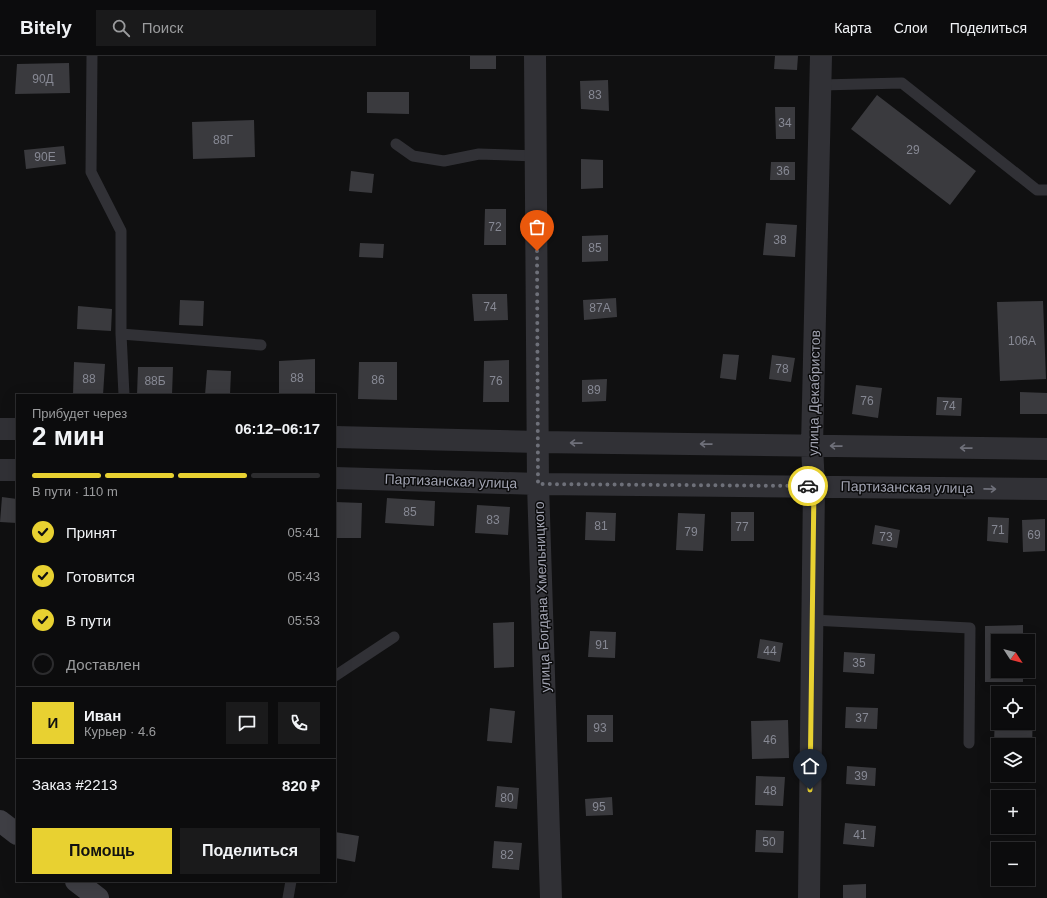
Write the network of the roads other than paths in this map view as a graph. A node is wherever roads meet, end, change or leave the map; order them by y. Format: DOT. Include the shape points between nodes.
graph roads {
  1 [pos="92,56"];
  2 [pos="535,56"];
  3 [pos="821,56"];
  4 [pos="821,85"];
  5 [pos="396,144"];
  6 [pos="536,156"];
  7 [pos="1047,190"];
  8 [pos="121,334"];
  9 [pos="261,345"];
  10 [pos="124,394"];
  11 [pos="0,428"];
  12 [pos="16,429"];
  13 [pos="336,437"];
  14 [pos="538,442"];
  15 [pos="812,446"];
  16 [pos="1047,449"];
  17 [pos="0,470"];
  18 [pos="16,470"];
  19 [pos="336,478"];
  20 [pos="538,484"];
  21 [pos="814,486"];
  22 [pos="1047,489"];
  23 [pos="812,620"];
  24 [pos="394,637"];
  25 [pos="336,675"];
  26 [pos="969,743"];
  27 [pos="0,821"];
  28 [pos="16,833"];
  29 [pos="77,882"];
  30 [pos="291,882"];
  31 [pos="98,898"];
  32 [pos="288,898"];
  33 [pos="551,898"];
  34 [pos="809,898"];
  1 -- 8 [label="lane" via="91,172 121,231"];
  2 -- 6 [label="street, улица Богдана Хмельницкого"];
  3 -- 4 [label="street, улица Декабристов"];
  4 -- 7 [label="lane" via="902,83 1037,190"];
  4 -- 15 [label="street, улица Декабристов"];
  5 -- 6 [label="lane" via="413,156 444,161 479,154"];
  6 -- 14 [label="street, улица Богдана Хмельницкого"];
  8 -- 9 [label="lane"];
  8 -- 10 [label="lane"];
  11 -- 12 [label="street"];
  13 -- 14 [label="street"];
  15 -- 14 [label="street, one-way"];
  14 -- 20 [label="street, улица Богдана Хмельницкого"];
  16 -- 15 [label="street, one-way"];
  15 -- 21 [label="street, улица Декабристов"];
  17 -- 18 [label="street"];
  19 -- 20 [label="street, Партизанская улица"];
  20 -- 21 [label="street, Партизанская улица"];
  20 -- 33 [label="street, улица Богдана Хмельницкого"];
  21 -- 22 [label="street, Партизанская улица, one-way"];
  21 -- 23 [label="street, улица Декабристов"];
  23 -- 26 [label="lane" via="970,628"];
  23 -- 34 [label="street, улица Декабристов"];
  24 -- 25 [label="lane"];
  27 -- 28 [label="main road"];
  29 -- 31 [label="main road"];
  30 -- 32 [label="lane"];
}
